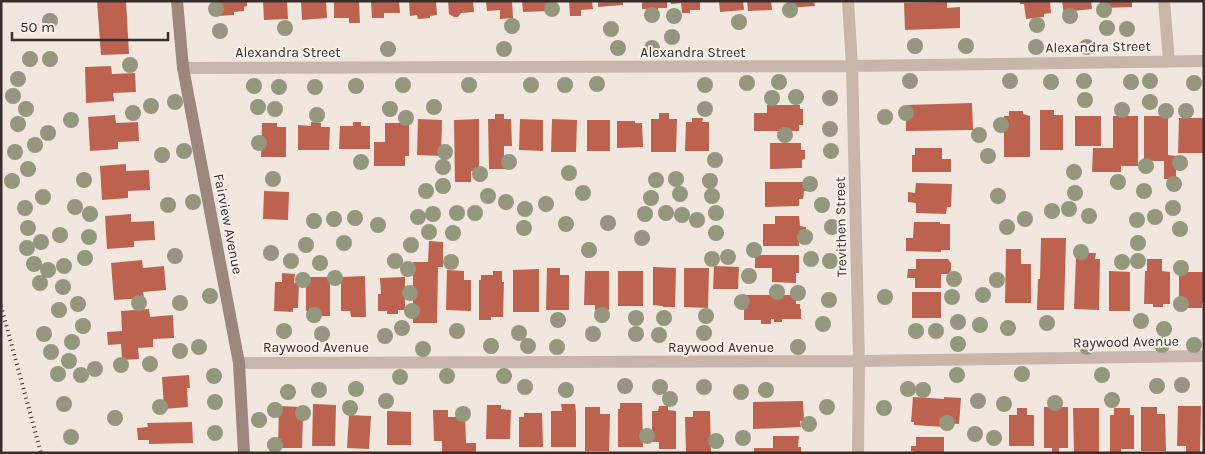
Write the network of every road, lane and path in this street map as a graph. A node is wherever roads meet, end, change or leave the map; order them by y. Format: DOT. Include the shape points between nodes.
graph roads {
  1 [pos="177,1"];
  2 [pos="848,1"];
  3 [pos="1164,1"];
  4 [pos="1169,61"];
  5 [pos="1204,61"];
  6 [pos="852,66"];
  7 [pos="183,68"];
  8 [pos="1204,356"];
  9 [pos="859,361"];
  10 [pos="239,363"];
  11 [pos="244,453"];
  12 [pos="858,453"];
  1 -- 7 [label="street, Fairview Avenue"];
  2 -- 6 [label="street, Trevithen Street"];
  3 -- 4 [label="street"];
  4 -- 5 [label="street, Alexandra Street"];
  4 -- 6 [label="street, Alexandra Street"];
  6 -- 7 [label="street, Alexandra Street"];
  6 -- 9 [label="street, Trevithen Street"];
  7 -- 10 [label="street, Fairview Avenue"];
  8 -- 9 [label="street, Raywood Avenue"];
  9 -- 10 [label="street, Raywood Avenue"];
  9 -- 12 [label="street, Trevithen Street"];
  10 -- 11 [label="street, Fairview Avenue"];
}
